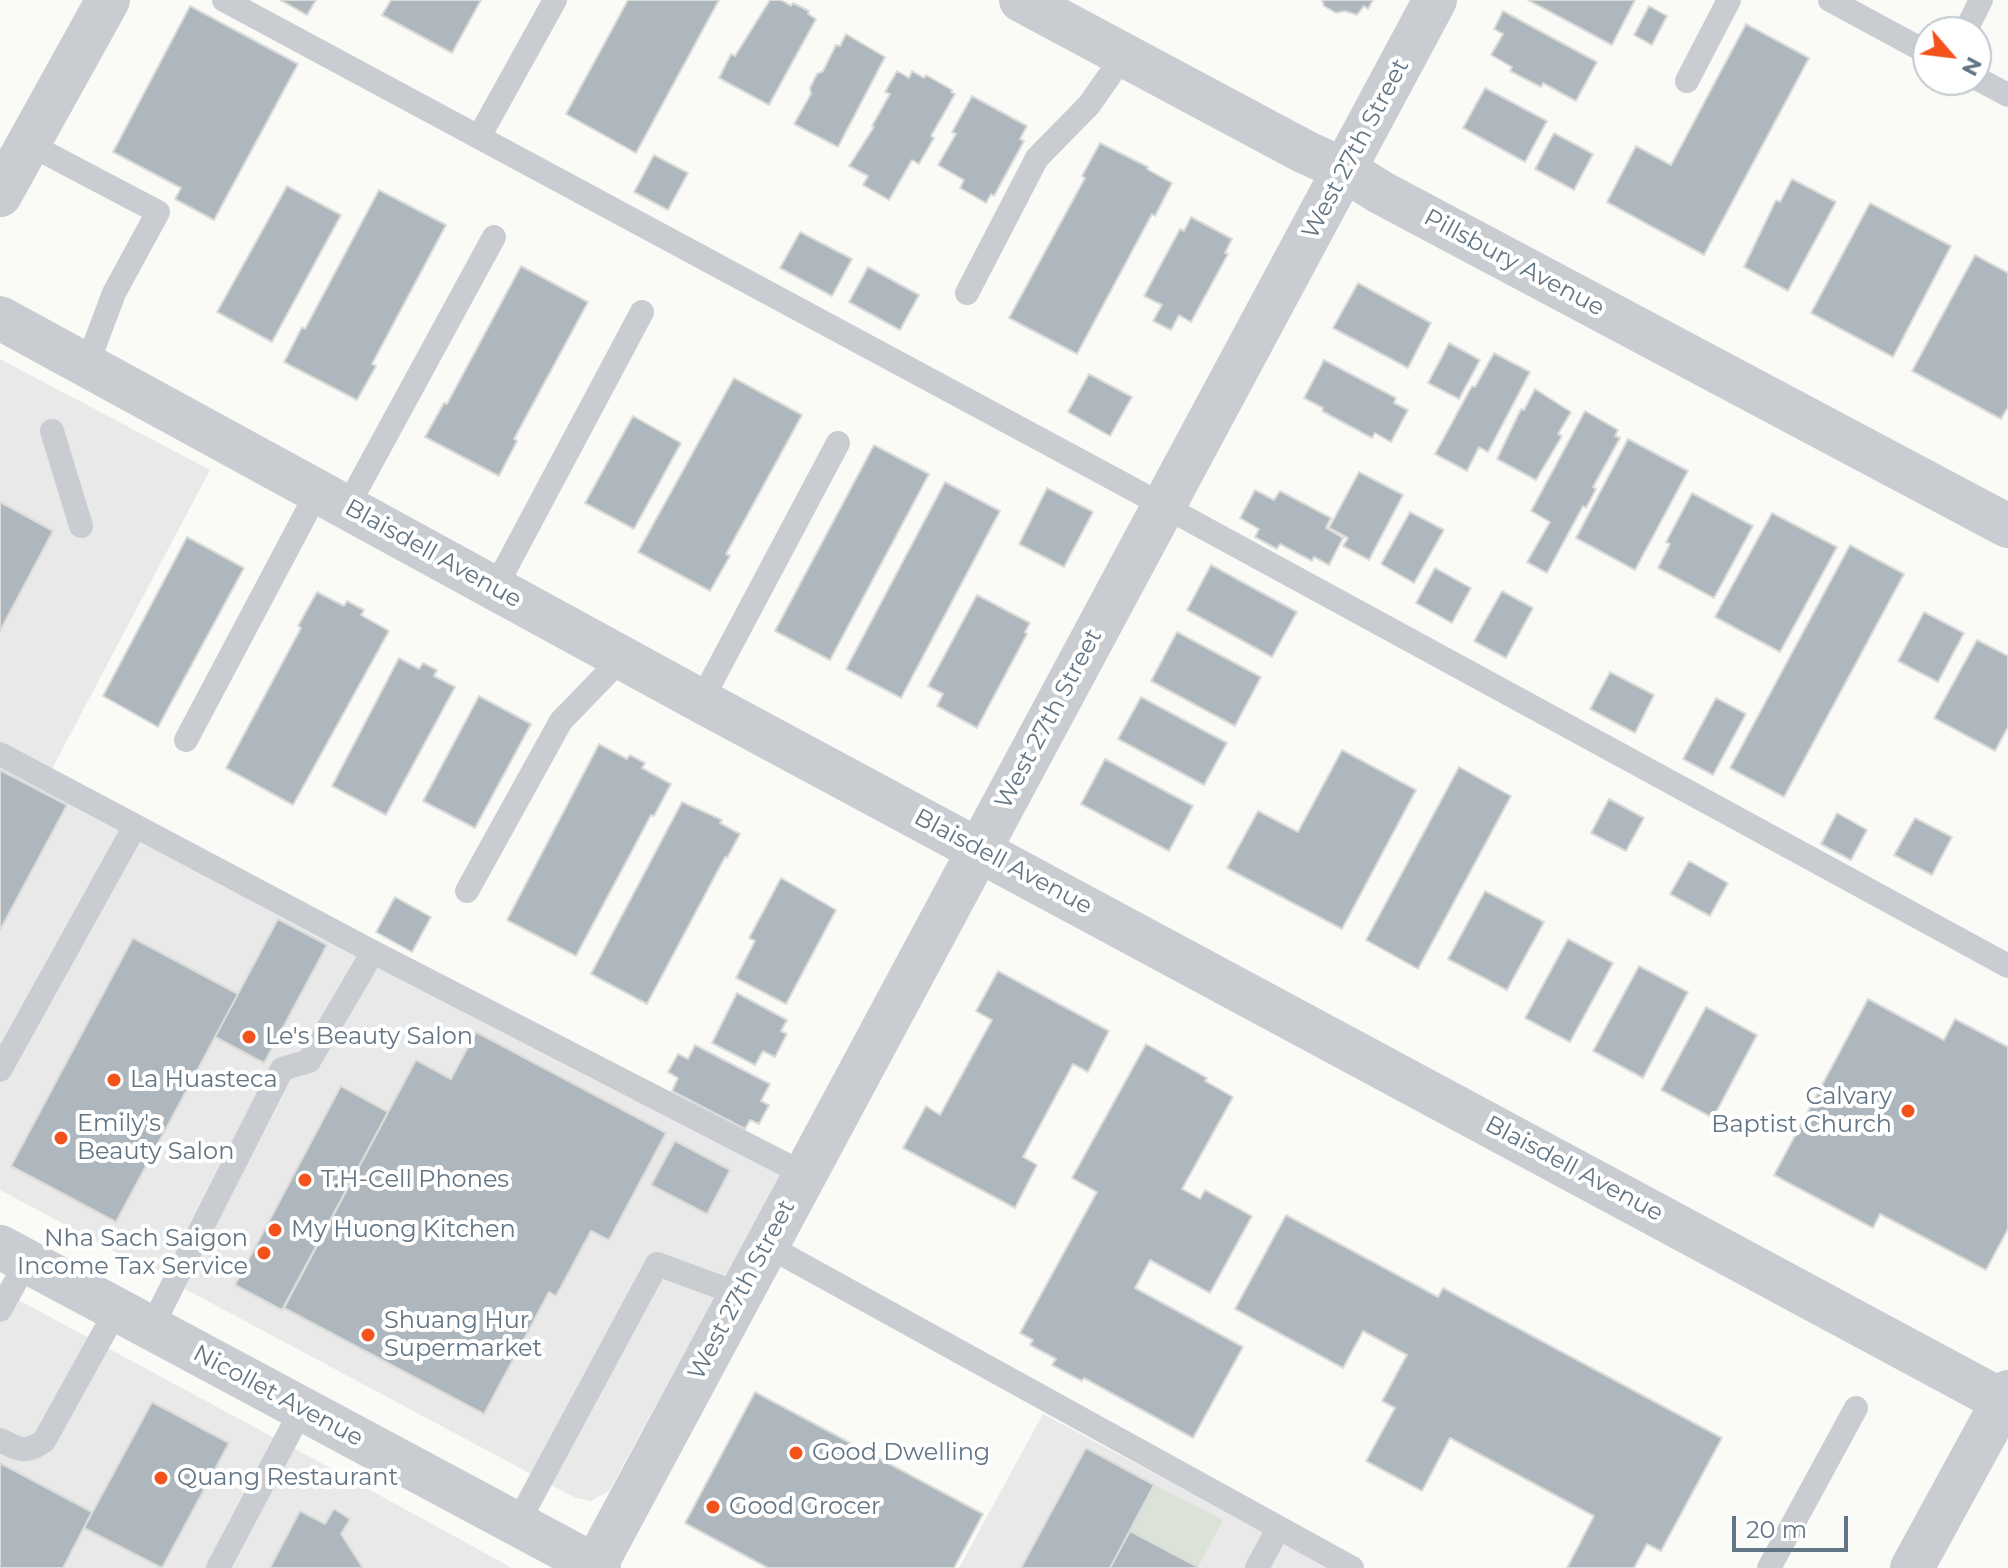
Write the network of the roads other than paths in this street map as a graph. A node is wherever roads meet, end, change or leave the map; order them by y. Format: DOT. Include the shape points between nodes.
graph roads {
  1 [pos="108,0"];
  2 [pos="224,0"];
  3 [pos="555,0"];
  4 [pos="1021,0"];
  5 [pos="1435,0"];
  6 [pos="1729,0"];
  7 [pos="1830,0"];
  8 [pos="1912,44"];
  9 [pos="1124,55"];
  10 [pos="1687,81"];
  11 [pos="479,137"];
  12 [pos="27,143"];
  13 [pos="1345,170"];
  14 [pos="0,195"];
  15 [pos="494,237"];
  16 [pos="967,293"];
  17 [pos="642,312"];
  18 [pos="0,318"];
  19 [pos="87,365"];
  20 [pos="52,431"];
  21 [pos="838,443"];
  22 [pos="332,499"];
  23 [pos="1162,507"];
  24 [pos="81,526"];
  25 [pos="2008,526"];
  26 [pos="495,588"];
  27 [pos="622,658"];
  28 [pos="701,701"];
  29 [pos="186,740"];
  30 [pos="0,754"];
  31 [pos="135,826"];
  32 [pos="980,849"];
  33 [pos="467,891"];
  34 [pos="373,952"];
  35 [pos="2008,966"];
  36 [pos="0,1070"];
  37 [pos="804,1174"];
  38 [pos="766,1245"];
  39 [pos="13,1254"];
  40 [pos="739,1294"];
  41 [pos="0,1310"];
  42 [pos="134,1319"];
  43 [pos="2006,1399"];
  44 [pos="1856,1408"];
  45 [pos="302,1409"];
  46 [pos="0,1440"];
  47 [pos="517,1524"];
  48 [pos="1278,1529"];
  49 [pos="1341,1565"];
  50 [pos="596,1567"];
  51 [pos="218,1568"];
  52 [pos="1257,1568"];
  53 [pos="1769,1568"];
  54 [pos="1912,1568"];
  1 -- 12 [label="street"];
  2 -- 11 [label="lane"];
  3 -- 11 [label="lane"];
  4 -- 9 [label="street, Pillsbury Avenue"];
  5 -- 13 [label="street, West 27th Street"];
  6 -- 10 [label="lane"];
  7 -- 8 [label="lane"];
  9 -- 13 [label="street, Pillsbury Avenue"];
  9 -- 16 [label="lane" via="1089,105 1037,158"];
  11 -- 23 [label="lane"];
  12 -- 14 [label="street"];
  12 -- 19 [label="lane" via="158,212 114,293"];
  13 -- 23 [label="street, West 27th Street"];
  13 -- 25 [label="street, Pillsbury Avenue"];
  15 -- 22 [label="lane"];
  17 -- 26 [label="lane"];
  18 -- 19 [label="street, Blaisdell Avenue"];
  19 -- 22 [label="street, Blaisdell Avenue"];
  20 -- 24 [label="lane"];
  21 -- 28 [label="lane"];
  22 -- 26 [label="street, Blaisdell Avenue"];
  22 -- 29 [label="lane"];
  23 -- 32 [label="street, West 27th Street"];
  23 -- 35 [label="lane"];
  26 -- 27 [label="street, Blaisdell Avenue"];
  27 -- 28 [label="street, Blaisdell Avenue"];
  27 -- 33 [label="lane" via="561,721"];
  28 -- 32 [label="street, Blaisdell Avenue"];
  30 -- 31 [label="lane"];
  31 -- 34 [label="lane"];
  31 -- 36 [label="lane"];
  32 -- 37 [label="street, West 27th Street"];
  32 -- 43 [label="street, Blaisdell Avenue"];
  34 -- 37 [label="lane"];
  34 -- 42 [label="lane" via="309,1061 282,1069"];
  37 -- 38 [label="street, West 27th Street"];
  38 -- 40 [label="street, West 27th Street"];
  38 -- 48 [label="lane"];
  39 -- 41 [label="lane"];
  39 -- 42 [label="street, Nicollet Avenue"];
  40 -- 47 [label="lane" via="657,1264"];
  40 -- 50 [label="street, West 27th Street"];
  42 -- 45 [label="street, Nicollet Avenue"];
  42 -- 46 [label="lane" via="44,1441 19,1450"];
  43 -- 54 [label="street"];
  44 -- 53 [label="lane"];
  45 -- 47 [label="street, Nicollet Avenue"];
  45 -- 51 [label="lane"];
  47 -- 50 [label="street, Nicollet Avenue"];
  48 -- 49 [label="lane"];
  48 -- 52 [label="lane"];
}
